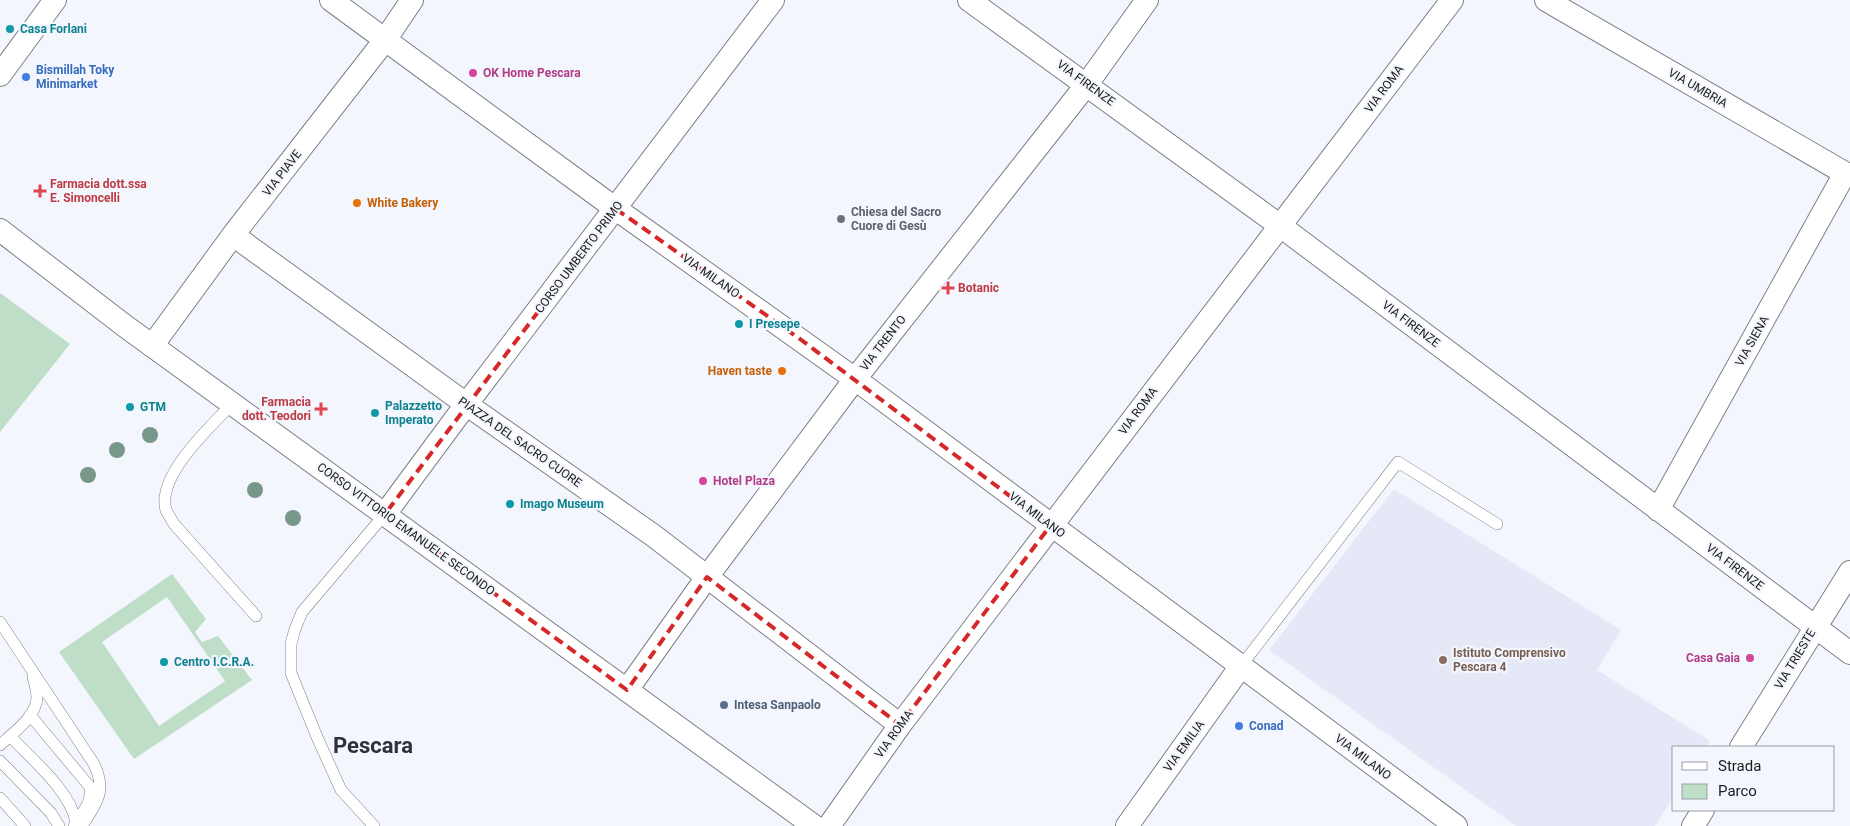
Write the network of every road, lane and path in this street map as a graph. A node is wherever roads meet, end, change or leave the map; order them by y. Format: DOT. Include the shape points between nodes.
graph roads {
  1 [pos="55,0"];
  2 [pos="331,0"];
  3 [pos="412,0"];
  4 [pos="773,0"];
  5 [pos="970,0"];
  6 [pos="1147,0"];
  7 [pos="1452,0"];
  8 [pos="1546,0"];
  9 [pos="385,40"];
  10 [pos="0,75"];
  11 [pos="1087,84"];
  12 [pos="1848,174"];
  13 [pos="616,209"];
  14 [pos="1279,225"];
  15 [pos="0,230"];
  16 [pos="233,235"];
  17 [pos="152,346"];
  18 [pos="855,379"];
  19 [pos="233,403"];
  20 [pos="466,404"];
  21 [pos="1658,510"];
  22 [pos="385,514"];
  23 [pos="1497,524"];
  24 [pos="1050,526"];
  25 [pos="1850,572"];
  26 [pos="707,577"];
  27 [pos="256,616"];
  28 [pos="0,622"];
  29 [pos="1815,627"];
  30 [pos="1850,653"];
  31 [pos="1241,666"];
  32 [pos="32,671"];
  33 [pos="627,690"];
  34 [pos="30,714"];
  35 [pos="900,725"];
  36 [pos="10,736"];
  37 [pos="0,745"];
  38 [pos="1742,746"];
  39 [pos="0,761"];
  40 [pos="0,798"];
  41 [pos="1702,811"];
  42 [pos="77,825"];
  43 [pos="373,825"];
  44 [pos="25,826"];
  45 [pos="59,826"];
  46 [pos="814,826"];
  47 [pos="829,826"];
  48 [pos="1127,826"];
  49 [pos="1456,826"];
  50 [pos="1693,826"];
  1 -- 10 [label="street"];
  2 -- 9 [label="street"];
  3 -- 9 [label="street, VIA PIAVE"];
  4 -- 13 [label="street, CORSO UMBERTO PRIMO"];
  5 -- 11 [label="street, VIA FIRENZE"];
  6 -- 11 [label="street, VIA TRENTO"];
  7 -- 14 [label="street, VIA ROMA"];
  8 -- 12 [label="street, VIA UMBRIA"];
  9 -- 13 [label="street"];
  9 -- 16 [label="street, VIA PIAVE"];
  11 -- 14 [label="street, VIA FIRENZE"];
  11 -- 18 [label="street, VIA TRENTO"];
  12 -- 21 [label="street, VIA SIENA"];
  13 -- 18 [label="street, VIA MILANO"];
  13 -- 20 [label="street, CORSO UMBERTO PRIMO"];
  14 -- 21 [label="street, VIA FIRENZE"];
  14 -- 24 [label="street, VIA ROMA"];
  15 -- 17 [label="street, CORSO VITTORIO EMANUELE SECONDO"];
  16 -- 17 [label="street, VIA PIAVE"];
  16 -- 20 [label="street, PIAZZA DEL SACRO CUORE"];
  17 -- 19 [label="street, CORSO VITTORIO EMANUELE SECONDO"];
  18 -- 24 [label="street, VIA MILANO"];
  18 -- 26 [label="street, VIA TRENTO"];
  19 -- 22 [label="street, CORSO VITTORIO EMANUELE SECONDO"];
  19 -- 27 [label="lane" via="171,476 166,492 166,509 174,524"];
  20 -- 22 [label="street, CORSO UMBERTO PRIMO"];
  20 -- 26 [label="street, PIAZZA DEL SACRO CUORE"];
  21 -- 29 [label="street, VIA FIRENZE"];
  22 -- 33 [label="street, CORSO VITTORIO EMANUELE SECONDO"];
  22 -- 43 [label="lane" via="302,612 291,644 291,673 341,790"];
  23 -- 31 [label="lane" via="1398,462"];
  24 -- 31 [label="street, VIA MILANO"];
  24 -- 35 [label="street, VIA ROMA"];
  25 -- 29 [label="street, VIA TRIESTE"];
  26 -- 33 [label="street, VIA TRENTO"];
  26 -- 35 [label="street, PIAZZA DEL SACRO CUORE"];
  28 -- 32 [label="lane"];
  29 -- 30 [label="street, VIA FIRENZE"];
  29 -- 38 [label="street, VIA TRIESTE"];
  31 -- 48 [label="street, VIA EMILIA"];
  31 -- 49 [label="street, VIA MILANO"];
  32 -- 34 [label="lane" via="37,698"];
  32 -- 42 [label="lane" via="99,774 101,793"];
  33 -- 46 [label="street, CORSO VITTORIO EMANUELE SECONDO"];
  34 -- 36 [label="lane"];
  34 -- 42 [label="lane" via="90,787 90,800"];
  35 -- 47 [label="street, VIA ROMA"];
  36 -- 37 [label="lane"];
  36 -- 42 [label="lane" via="66,795"];
  39 -- 45 [label="lane" via="51,813"];
  40 -- 44 [label="lane"];
  41 -- 50 [label="street"];
}
